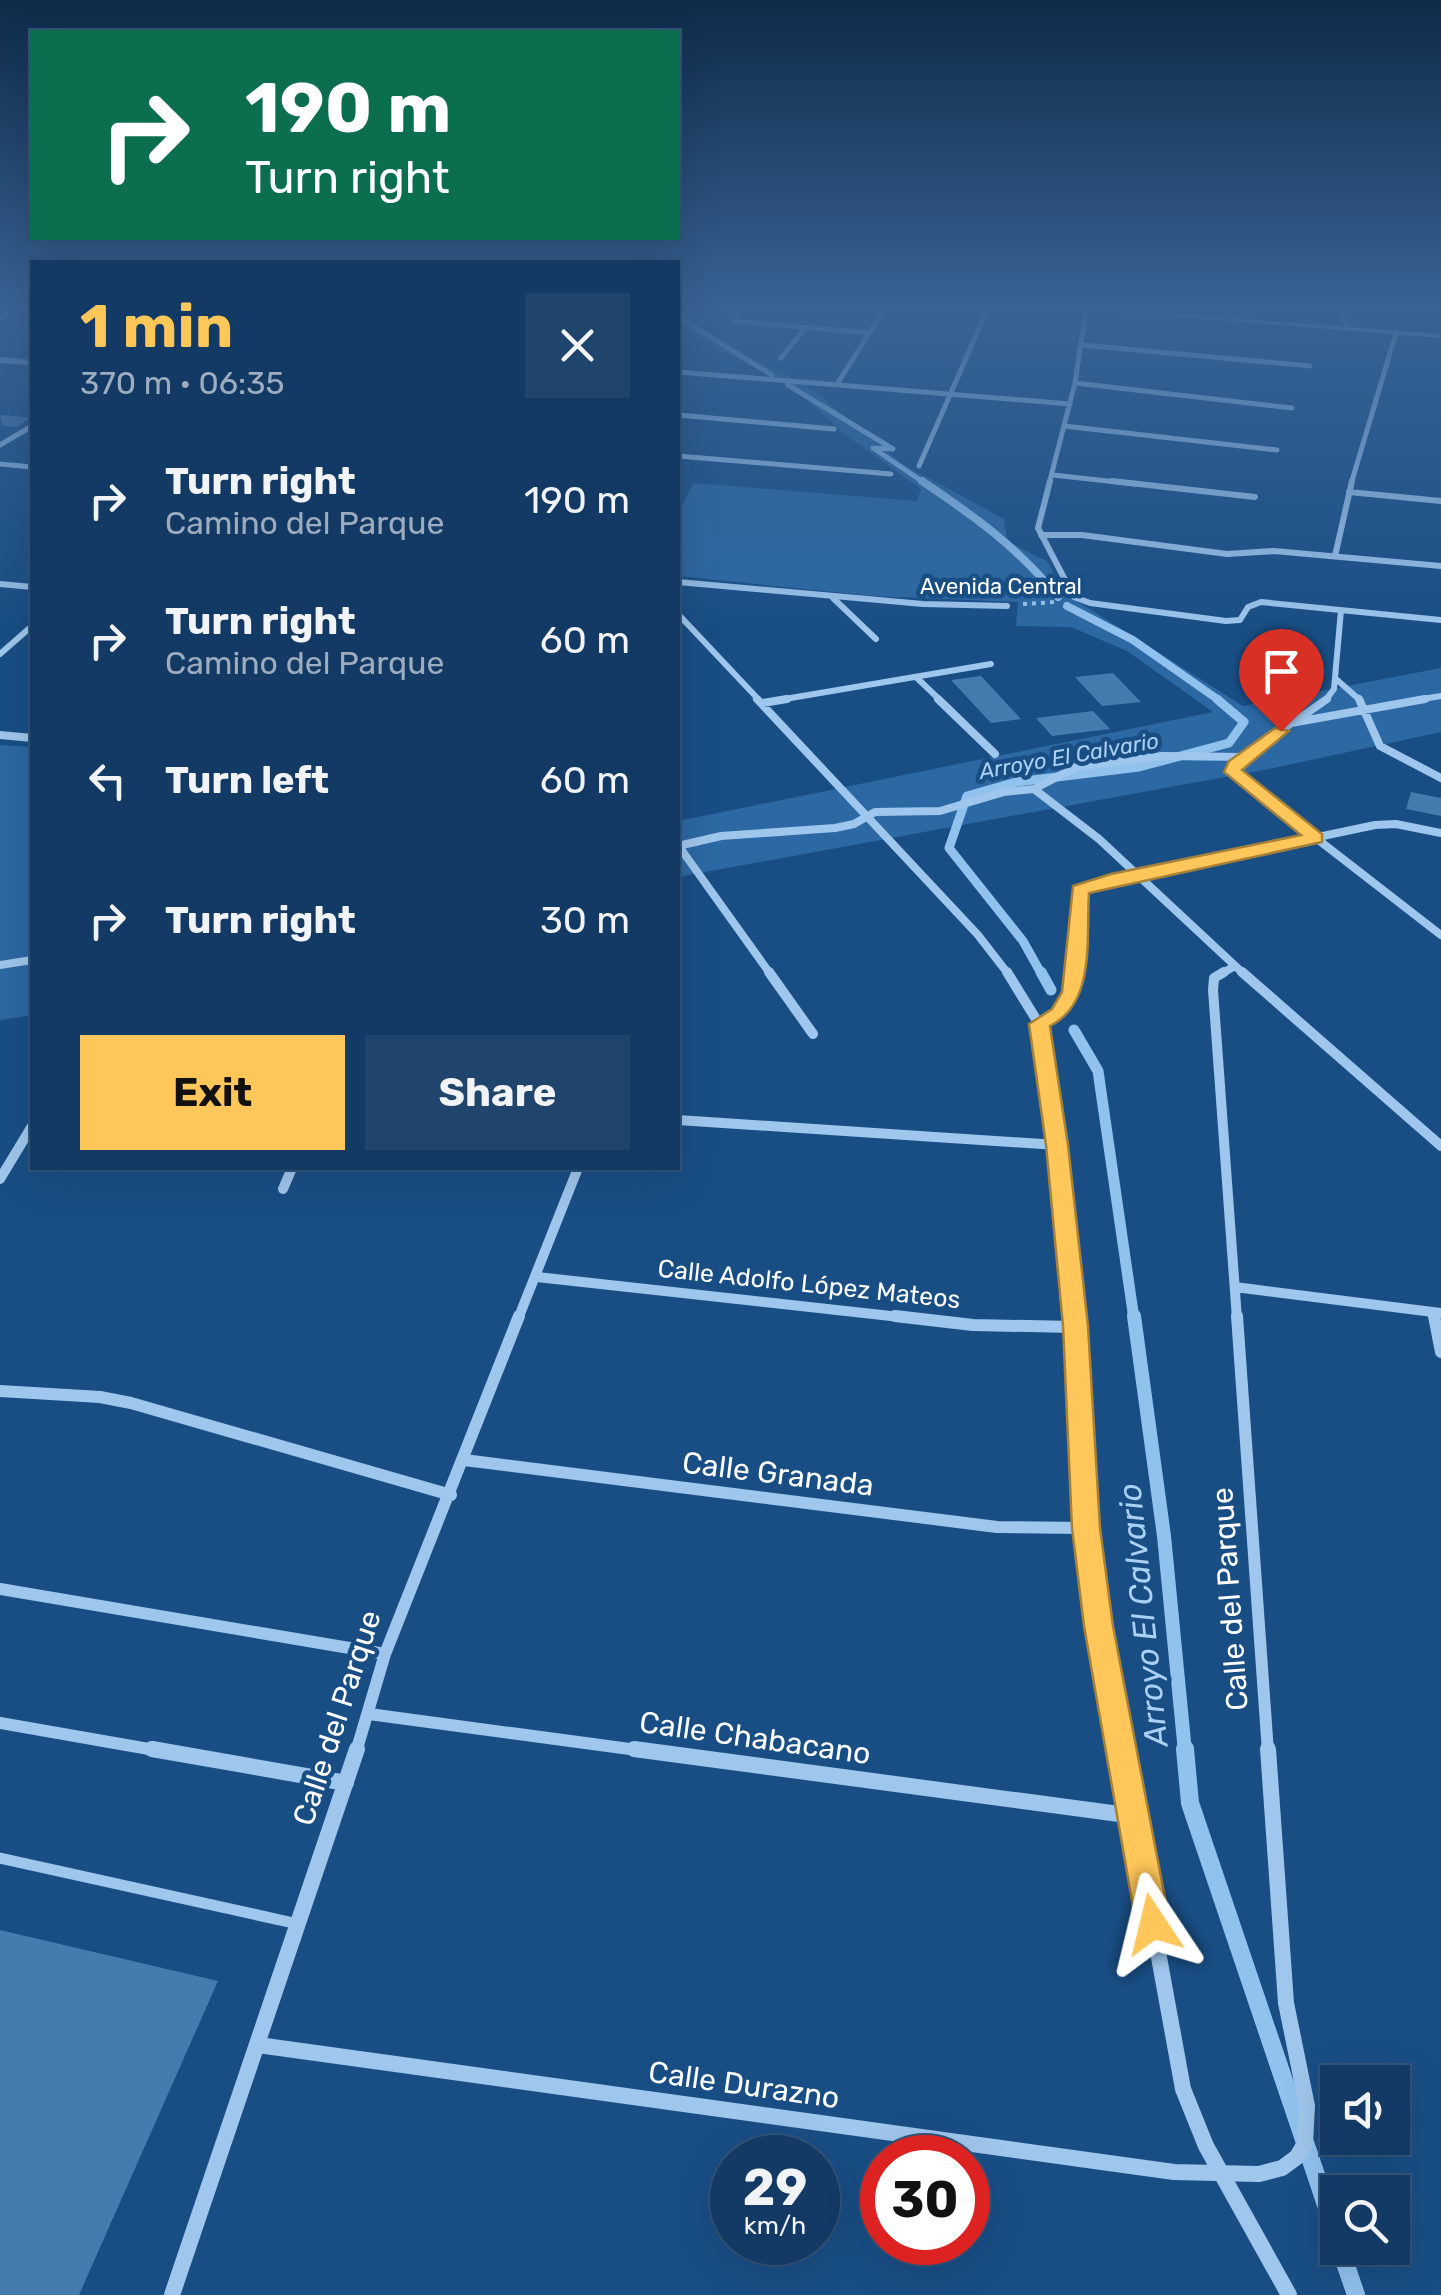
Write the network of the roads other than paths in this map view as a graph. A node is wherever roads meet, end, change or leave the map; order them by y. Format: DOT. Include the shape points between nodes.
graph roads {
  1 [pos="701,417"];
  2 [pos="941,417"];
  3 [pos="1066,417"];
  4 [pos="1371,417"];
  5 [pos="1064,426"];
  6 [pos="30,427"];
  7 [pos="834,429"];
  8 [pos="1,434"];
  9 [pos="16,435"];
  10 [pos="0,445"];
  11 [pos="1277,450"];
  12 [pos="680,456"];
  13 [pos="0,464"];
  14 [pos="919,466"];
  15 [pos="30,467"];
  16 [pos="892,474"];
  17 [pos="1053,475"];
  18 [pos="1349,492"];
  19 [pos="1255,497"];
  20 [pos="1441,501"];
  21 [pos="1041,536"];
  22 [pos="1335,556"];
  23 [pos="1441,566"];
  24 [pos="680,582"];
  25 [pos="0,584"];
  26 [pos="30,587"];
  27 [pos="832,597"];
  28 [pos="1008,606"];
  29 [pos="1340,610"];
  30 [pos="680,616"];
  31 [pos="1441,620"];
  32 [pos="30,628"];
  33 [pos="876,639"];
  34 [pos="0,654"];
  35 [pos="990,664"];
  36 [pos="916,676"];
  37 [pos="1336,679"];
  38 [pos="1441,696"];
  39 [pos="763,703"];
  40 [pos="1368,712"];
  41 [pos="1292,724"];
  42 [pos="0,736"];
  43 [pos="30,738"];
  44 [pos="995,754"];
  45 [pos="1246,756"];
  46 [pos="1441,778"];
  47 [pos="1034,788"];
  48 [pos="868,814"];
  49 [pos="1441,833"];
  50 [pos="1315,838"];
  51 [pos="680,845"];
  52 [pos="680,848"];
  53 [pos="1139,874"];
  54 [pos="1441,935"];
  55 [pos="30,960"];
  56 [pos="5,964"];
  57 [pos="1235,966"];
  58 [pos="0,976"];
  59 [pos="1039,1024"];
  60 [pos="813,1034"];
  61 [pos="680,1120"];
  62 [pos="30,1129"];
  63 [pos="1057,1145"];
  64 [pos="1441,1146"];
  65 [pos="291,1170"];
  66 [pos="577,1170"];
  67 [pos="0,1179"];
  68 [pos="283,1189"];
  69 [pos="537,1277"];
  70 [pos="1235,1287"];
  71 [pos="1437,1312"];
  72 [pos="1075,1326"];
  73 [pos="1441,1352"];
  74 [pos="0,1390"];
  75 [pos="464,1460"];
  76 [pos="451,1494"];
  77 [pos="1086,1528"];
  78 [pos="0,1589"];
  79 [pos="386,1654"];
  80 [pos="369,1714"];
  81 [pos="0,1723"];
  82 [pos="346,1784"];
  83 [pos="1134,1816"];
  84 [pos="0,1858"];
  85 [pos="298,1924"];
  86 [pos="258,2045"];
  87 [pos="1223,2175"];
  88 [pos="172,2295"];
  89 [pos="1289,2295"];
  1 -- 7 [label="street"];
  2 -- 14 [label="street"];
  3 -- 5 [label="street"];
  4 -- 18 [label="street"];
  5 -- 11 [label="street"];
  5 -- 17 [label="street"];
  6 -- 9 [label="street"];
  8 -- 9 [label="street"];
  9 -- 10 [label="street"];
  12 -- 16 [label="street"];
  13 -- 15 [label="street"];
  17 -- 19 [label="street"];
  17 -- 21 [label="street"];
  18 -- 20 [label="street"];
  18 -- 22 [label="street"];
  21 -- 22 [label="street" via="1227,554"];
  21 -- 29 [label="street, Avenida Central" via="1080,600 1226,621 1240,620 1254,603"];
  22 -- 23 [label="street"];
  24 -- 27 [label="street, Avenida Central"];
  25 -- 26 [label="street"];
  27 -- 28 [label="street, Avenida Central"];
  27 -- 33 [label="street"];
  29 -- 31 [label="street"];
  29 -- 37 [label="street"];
  30 -- 39 [label="street"];
  32 -- 34 [label="street"];
  35 -- 36 [label="street"];
  36 -- 39 [label="street"];
  36 -- 44 [label="street"];
  37 -- 40 [label="street"];
  37 -- 41 [label="street" via="1330,698"];
  38 -- 40 [label="street"];
  39 -- 48 [label="street"];
  40 -- 41 [label="street"];
  40 -- 46 [label="street" via="1380,746"];
  41 -- 45 [label="street"];
  42 -- 43 [label="street"];
  45 -- 47 [label="street" via="1124,760 1068,770"];
  45 -- 50 [label="street" via="1233,768 1236,776"];
  47 -- 48 [label="street" via="940,811"];
  47 -- 53 [label="street"];
  48 -- 51 [label="street" via="847,826"];
  48 -- 59 [label="street" via="1004,965"];
  49 -- 50 [label="street" via="1386,823"];
  50 -- 53 [label="street"];
  50 -- 54 [label="street"];
  52 -- 60 [label="street"];
  53 -- 57 [label="street"];
  53 -- 59 [label="street" via="1076,894 1072,992 1060,1012"];
  55 -- 56 [label="street"];
  56 -- 58 [label="street"];
  57 -- 64 [label="street"];
  57 -- 70 [label="street, Calle del Parque" via="1214,978 1213,990"];
  59 -- 63 [label="street"];
  61 -- 63 [label="street"];
  62 -- 67 [label="street"];
  63 -- 72 [label="street"];
  65 -- 68 [label="street"];
  66 -- 69 [label="street, Calle del Parque"];
  69 -- 72 [label="street, Calle Adolfo López Mateos" via="972,1326"];
  69 -- 75 [label="street, Calle del Parque"];
  70 -- 71 [label="street"];
  70 -- 87 [label="street, Calle del Parque" via="1286,2003 1310,2128 1286,2167"];
  71 -- 73 [label="street"];
  72 -- 77 [label="street"];
  74 -- 76 [label="street" via="131,1404"];
  75 -- 76 [label="street, Calle del Parque"];
  75 -- 77 [label="street, Calle Granada" via="997,1527"];
  76 -- 79 [label="street, Calle del Parque"];
  77 -- 83 [label="street"];
  78 -- 79 [label="street"];
  79 -- 80 [label="street, Calle del Parque"];
  80 -- 82 [label="street, Calle del Parque"];
  80 -- 83 [label="street, Calle Chabacano"];
  81 -- 82 [label="street"];
  82 -- 85 [label="street, Calle del Parque"];
  83 -- 87 [label="street" via="1182,2089"];
  84 -- 85 [label="lane"];
  85 -- 86 [label="street, Calle del Parque"];
  86 -- 87 [label="street, Calle Durazno"];
  86 -- 88 [label="street, Calle del Parque"];
  87 -- 89 [label="street"];
}
